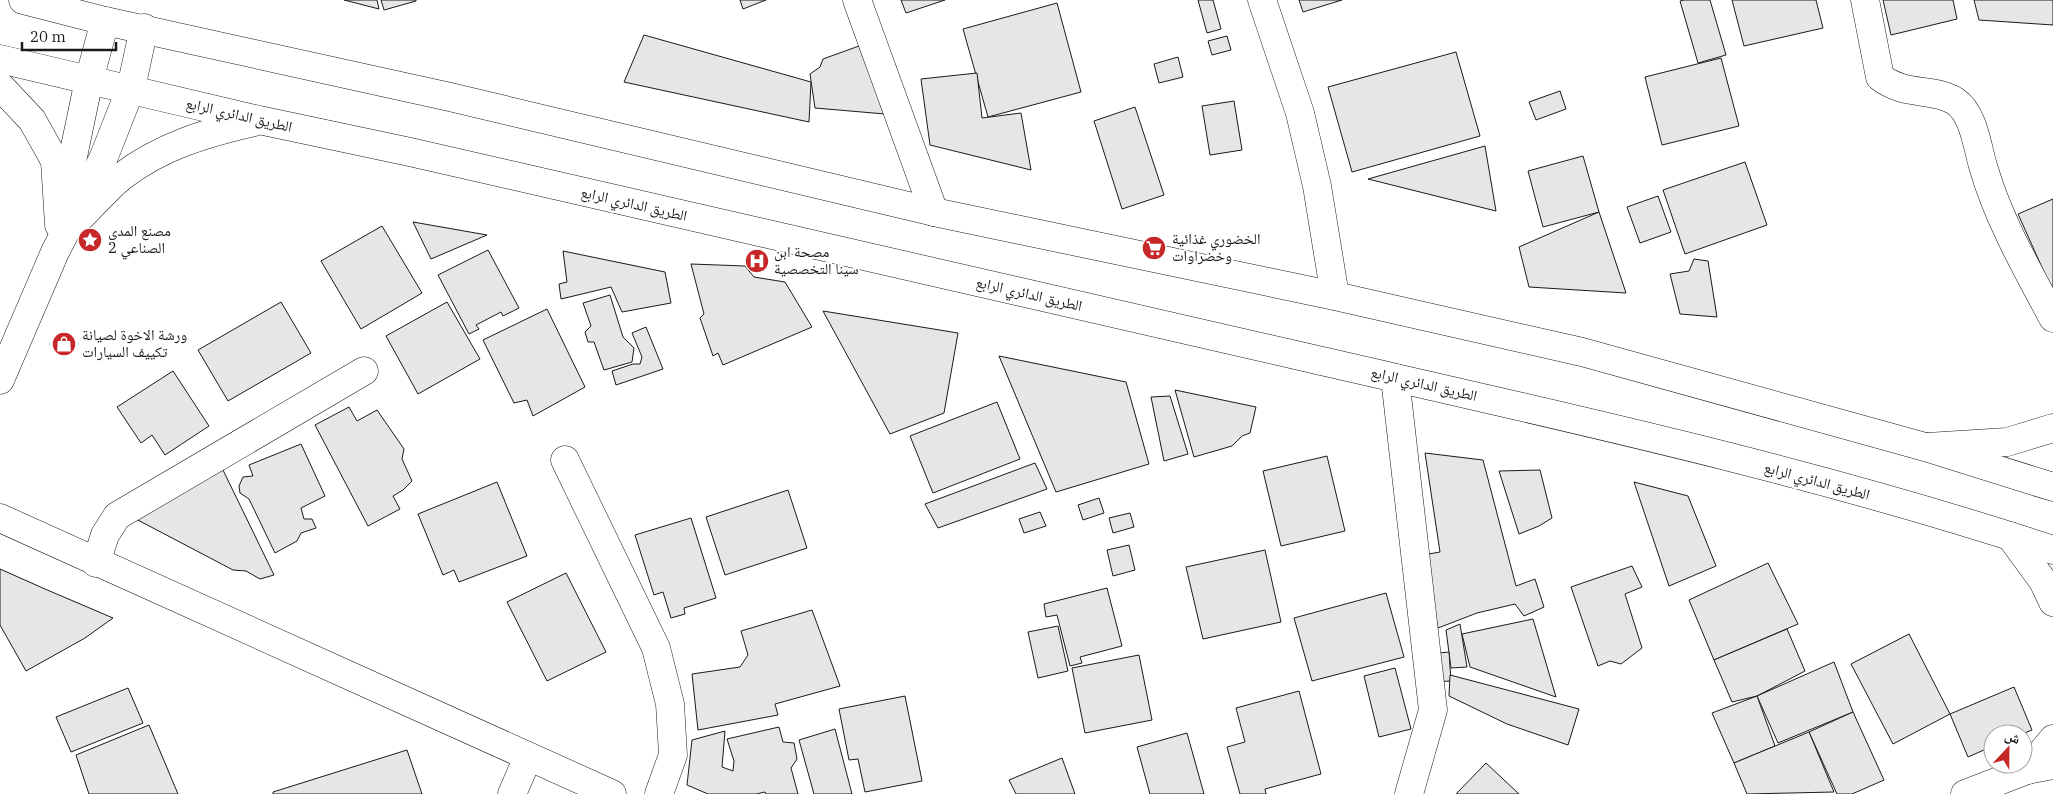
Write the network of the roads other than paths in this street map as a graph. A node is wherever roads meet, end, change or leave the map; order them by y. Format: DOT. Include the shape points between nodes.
graph roads {
  1 [pos="23,0"];
  2 [pos="857,0"];
  3 [pos="1262,0"];
  4 [pos="1865,0"];
  5 [pos="105,21"];
  6 [pos="144,28"];
  7 [pos="0,59"];
  8 [pos="89,80"];
  9 [pos="0,86"];
  10 [pos="131,88"];
  11 [pos="259,120"];
  12 [pos="934,212"];
  13 [pos="64,226"];
  14 [pos="1335,296"];
  15 [pos="2053,318"];
  16 [pos="364,371"];
  17 [pos="1395,378"];
  18 [pos="0,380"];
  19 [pos="2053,428"];
  20 [pos="1925,447"];
  21 [pos="565,460"];
  22 [pos="2046,482"];
  23 [pos="0,518"];
  24 [pos="2010,536"];
  25 [pos="2053,550"];
  26 [pos="96,563"];
  27 [pos="2053,602"];
  28 [pos="2053,739"];
  29 [pos="528,757"];
  30 [pos="2040,767"];
  31 [pos="512,794"];
  32 [pos="612,794"];
  33 [pos="659,794"];
  34 [pos="1409,794"];
  35 [pos="1965,794"];
  1 -- 5 [label="main road"];
  2 -- 12 [label="main road"];
  3 -- 14 [label="main road" via="1300,112 1317,186"];
  4 -- 15 [label="main road" via="1880,76 1900,89 1955,101 1969,118 1992,198"];
  5 -- 6 [label="main road"];
  5 -- 8 [label="main road"];
  6 -- 10 [label="main road"];
  6 -- 12 [label="main road" via="460,99"];
  7 -- 8 [label="main road, الطريق الدائري الرابع"];
  8 -- 10 [label="main road, الطريق الدائري الرابع"];
  8 -- 13 [label="main road"];
  9 -- 13 [label="main road" via="32,120 55,161"];
  10 -- 11 [label="main road, الطريق الدائري الرابع"];
  10 -- 13 [label="main road" via="103,159"];
  11 -- 13 [label="main road" via="208,133 161,151 121,178"];
  11 -- 17 [label="main road, الطريق الدائري الرابع"];
  12 -- 14 [label="main road"];
  13 -- 18 [label="main road"];
  14 -- 20 [label="main road" via="1582,352"];
  16 -- 26 [label="main road" via="117,516 105,534"];
  17 -- 24 [label="main road, الطريق الدائري الرابع" via="1764,466"];
  17 -- 34 [label="main road" via="1433,710"];
  19 -- 20 [label="main road" via="2007,442"];
  20 -- 22 [label="main road"];
  21 -- 33 [label="main road" via="656,648 670,704 673,755"];
  23 -- 26 [label="main road"];
  24 -- 25 [label="main road, الطريق الدائري الرابع"];
  24 -- 27 [label="main road" via="2043,581"];
  26 -- 29 [label="main road" via="282,643"];
  28 -- 30 [label="main road"];
  29 -- 31 [label="main road"];
  29 -- 32 [label="main road"];
  30 -- 35 [label="main road"];
}
